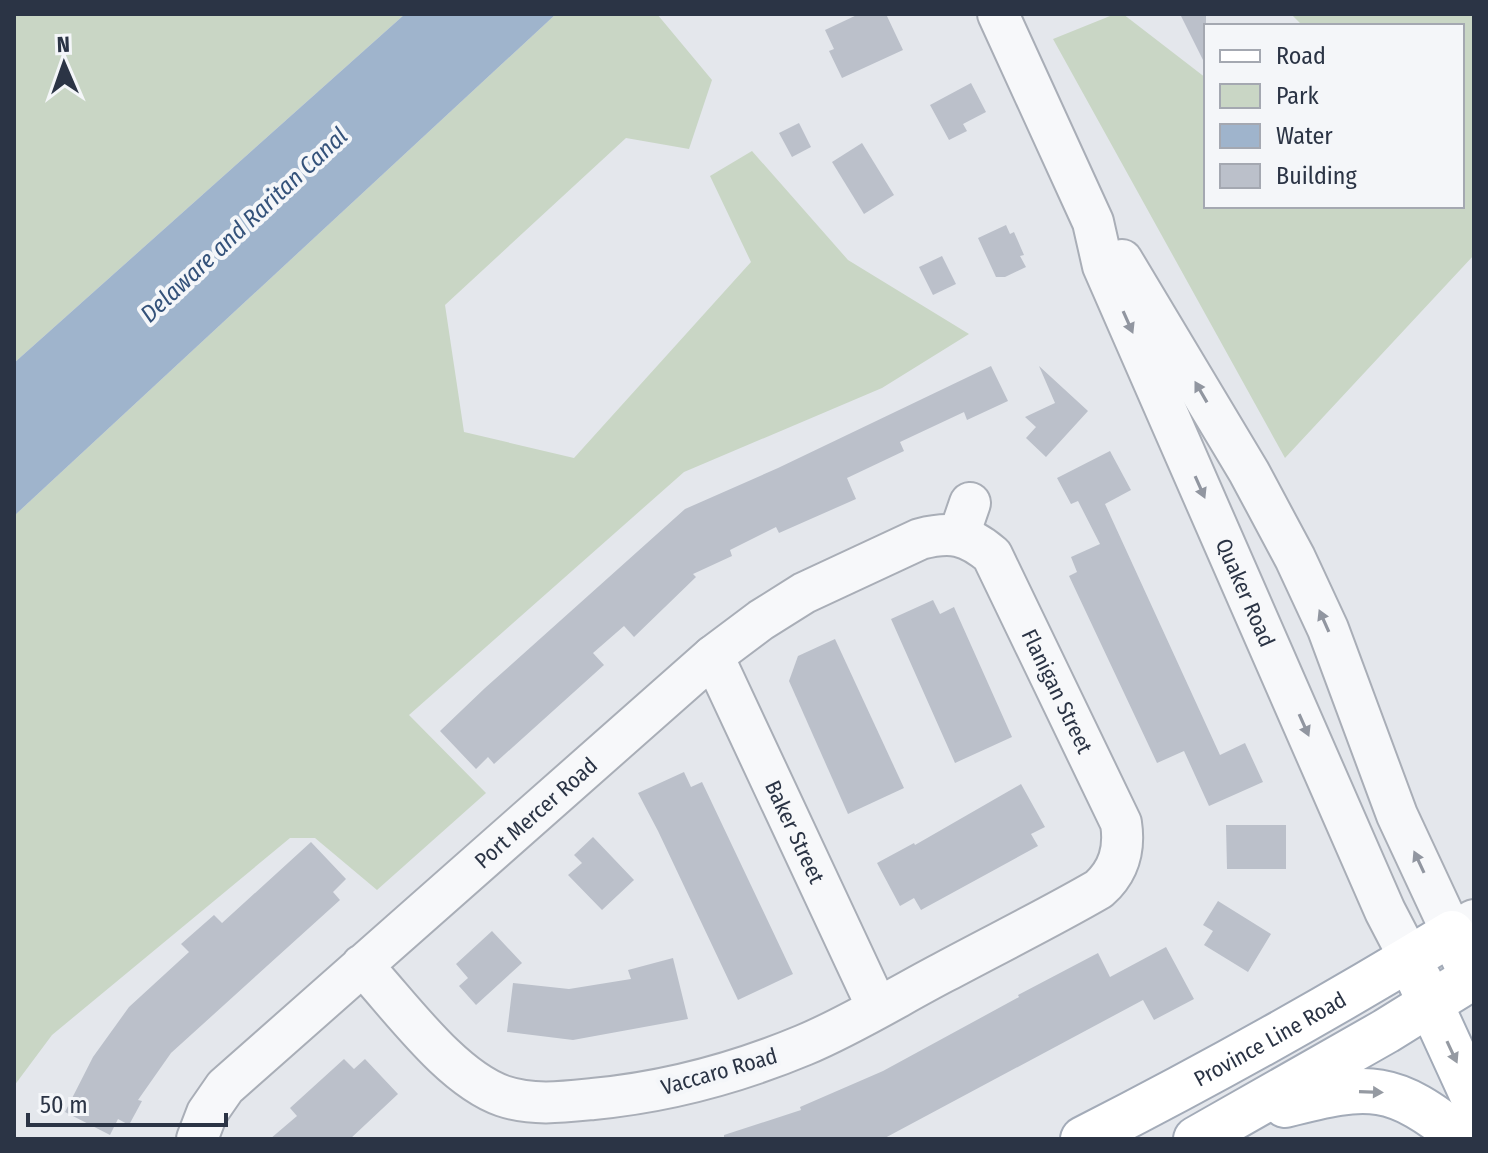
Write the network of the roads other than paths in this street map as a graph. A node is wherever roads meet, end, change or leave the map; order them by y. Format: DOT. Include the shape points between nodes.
graph roads {
  1 [pos="998,14"];
  2 [pos="1093,222"];
  3 [pos="920,539"];
  4 [pos="713,656"];
  5 [pos="1092,893"];
  6 [pos="1463,926"];
  7 [pos="1410,959"];
  8 [pos="362,965"];
  9 [pos="1474,978"];
  10 [pos="1430,1004"];
  11 [pos="877,1007"];
  12 [pos="1474,1099"];
  13 [pos="1240,1116"];
  14 [pos="197,1139"];
  15 [pos="1083,1139"];
  16 [pos="1196,1139"];
  17 [pos="1463,1139"];
  1 -- 2 [label="street, Quaker Road"];
  6 -- 2 [label="street, Quaker Road, one-way" via="1397,815 1328,629 1295,558 1157,315"];
  2 -- 7 [label="street, Quaker Road, one-way" via="1109,279"];
  3 -- 4 [label="street, Port Mercer Road" via="804,593"];
  3 -- 5 [label="street, Flanigan Street" via="964,519 999,568 1121,823 1131,858"];
  4 -- 8 [label="street, Port Mercer Road"];
  4 -- 11 [label="street, Baker Street"];
  5 -- 11 [label="street, Vaccaro Road"];
  6 -- 7 [label="main road, Province Line Road"];
  6 -- 9 [label="main road"];
  7 -- 10 [label="main road"];
  7 -- 15 [label="main road, Province Line Road"];
  8 -- 11 [label="street, Vaccaro Road" via="454,1066 477,1084 530,1102 622,1097 695,1082 807,1044"];
  8 -- 14 [label="street, Port Mercer Road" via="225,1087"];
  9 -- 10 [label="main road"];
  10 -- 12 [label="main road, one-way"];
  10 -- 13 [label="main road"];
  13 -- 16 [label="main road"];
  13 -- 17 [label="main road, one-way" via="1327,1094 1383,1092 1432,1113"];
}
